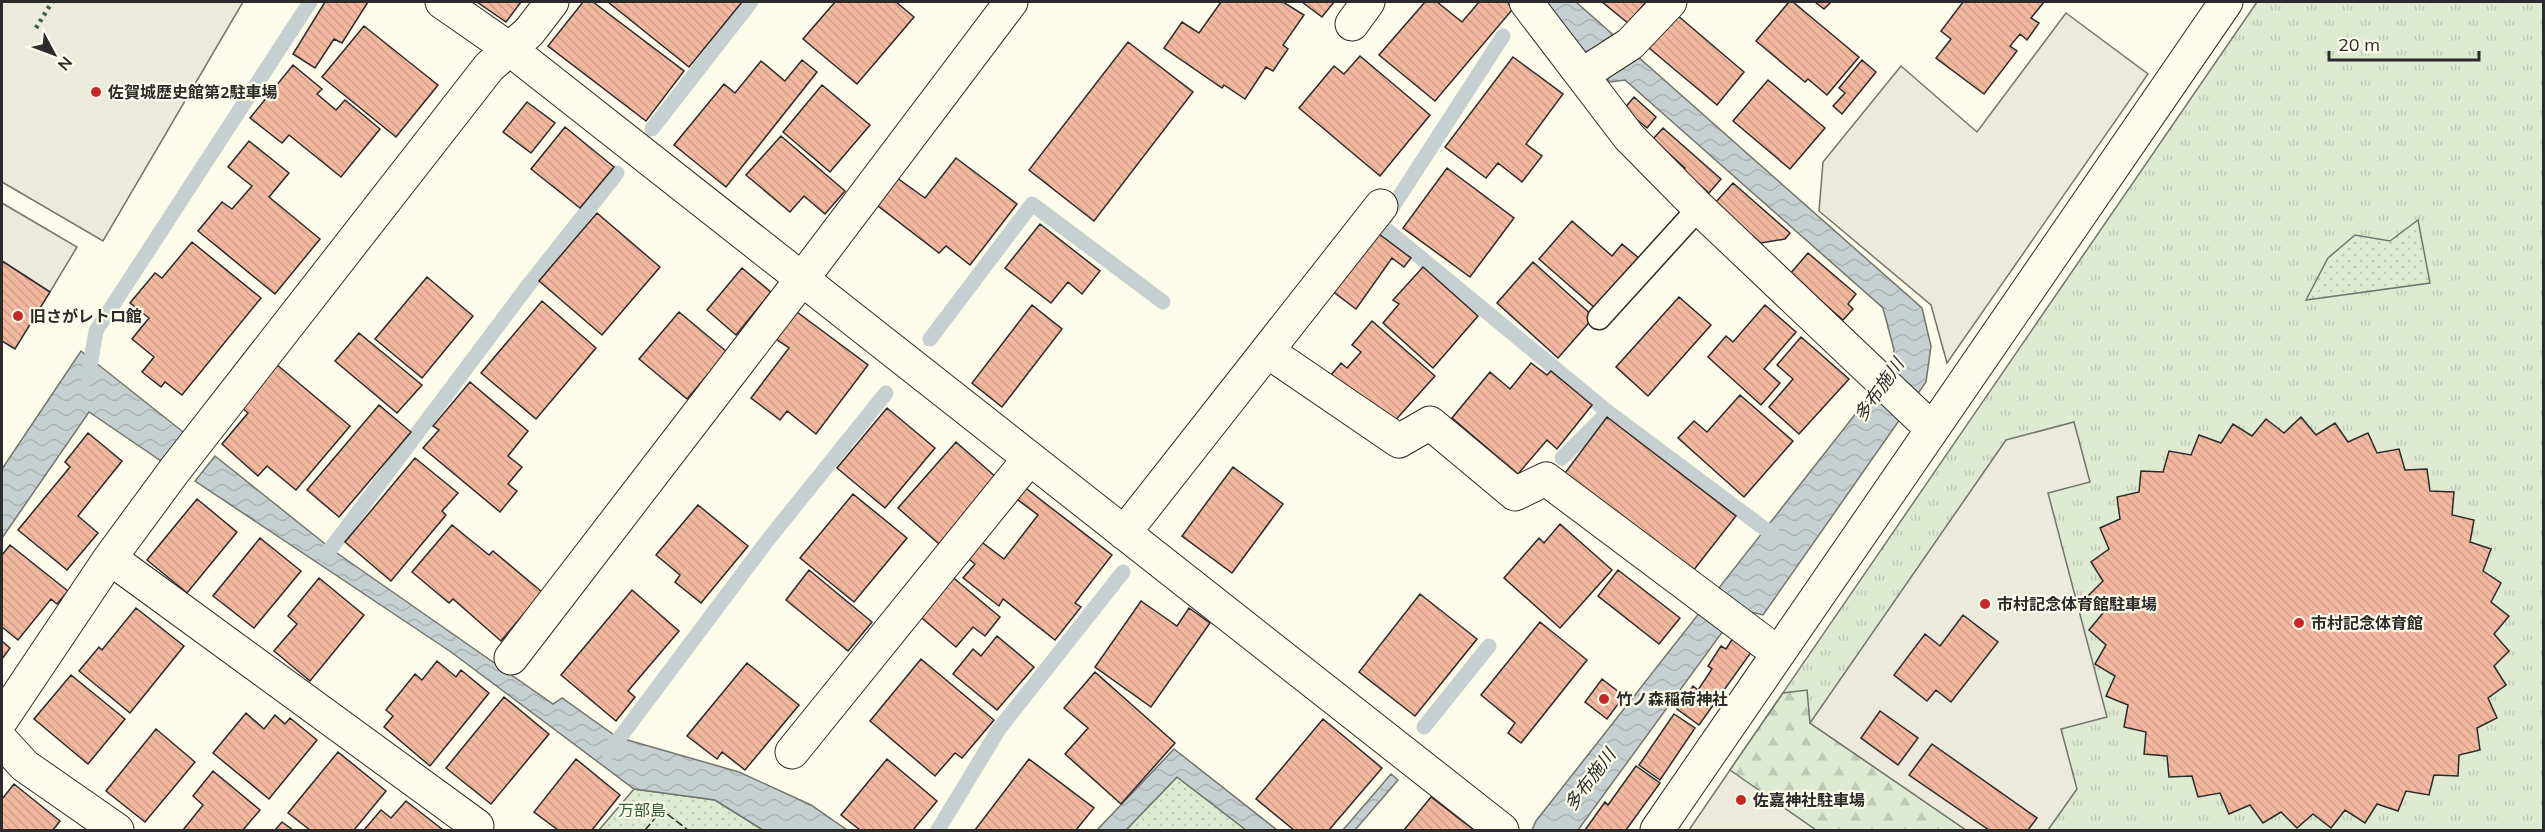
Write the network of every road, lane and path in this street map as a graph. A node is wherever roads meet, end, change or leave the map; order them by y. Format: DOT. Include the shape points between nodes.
graph roads {
  1 [pos="442,2"];
  2 [pos="552,2"];
  3 [pos="1011,2"];
  4 [pos="1526,2"];
  5 [pos="1670,2"];
  6 [pos="2226,2"];
  7 [pos="511,50"];
  8 [pos="1582,75"];
  9 [pos="1381,206"];
  10 [pos="1699,208"];
  11 [pos="802,279"];
  12 [pos="1599,318"];
  13 [pos="1267,351"];
  14 [pos="1923,420"];
  15 [pos="1029,459"];
  16 [pos="1124,533"];
  17 [pos="110,558"];
  18 [pos="1778,653"];
  19 [pos="511,658"];
  20 [pos="2,719"];
  21 [pos="2,741"];
  22 [pos="792,752"];
  23 [pos="117,831"];
  24 [pos="473,831"];
  25 [pos="1502,831"];
  26 [pos="1657,831"];
  1 -- 7 [label="street"];
  2 -- 7 [label="street"];
  3 -- 11 [label="street"];
  4 -- 8 [label="street"];
  5 -- 8 [label="street" via="1630,44"];
  6 -- 14 [label="street"];
  7 -- 11 [label="street"];
  7 -- 17 [label="street" via="489,67"];
  8 -- 10 [label="street" via="1629,137"];
  9 -- 13 [label="street"];
  10 -- 12 [label="lane"];
  10 -- 14 [label="street"];
  11 -- 15 [label="street"];
  11 -- 19 [label="street"];
  13 -- 16 [label="street"];
  13 -- 18 [label="street" via="1399,441 1430,423 1515,494 1546,479"];
  14 -- 18 [label="street"];
  15 -- 16 [label="street"];
  15 -- 22 [label="street"];
  16 -- 25 [label="street"];
  17 -- 20 [label="street"];
  17 -- 24 [label="street" via="477,826"];
  18 -- 26 [label="street"];
  21 -- 23 [label="street" via="25,766"];
}
